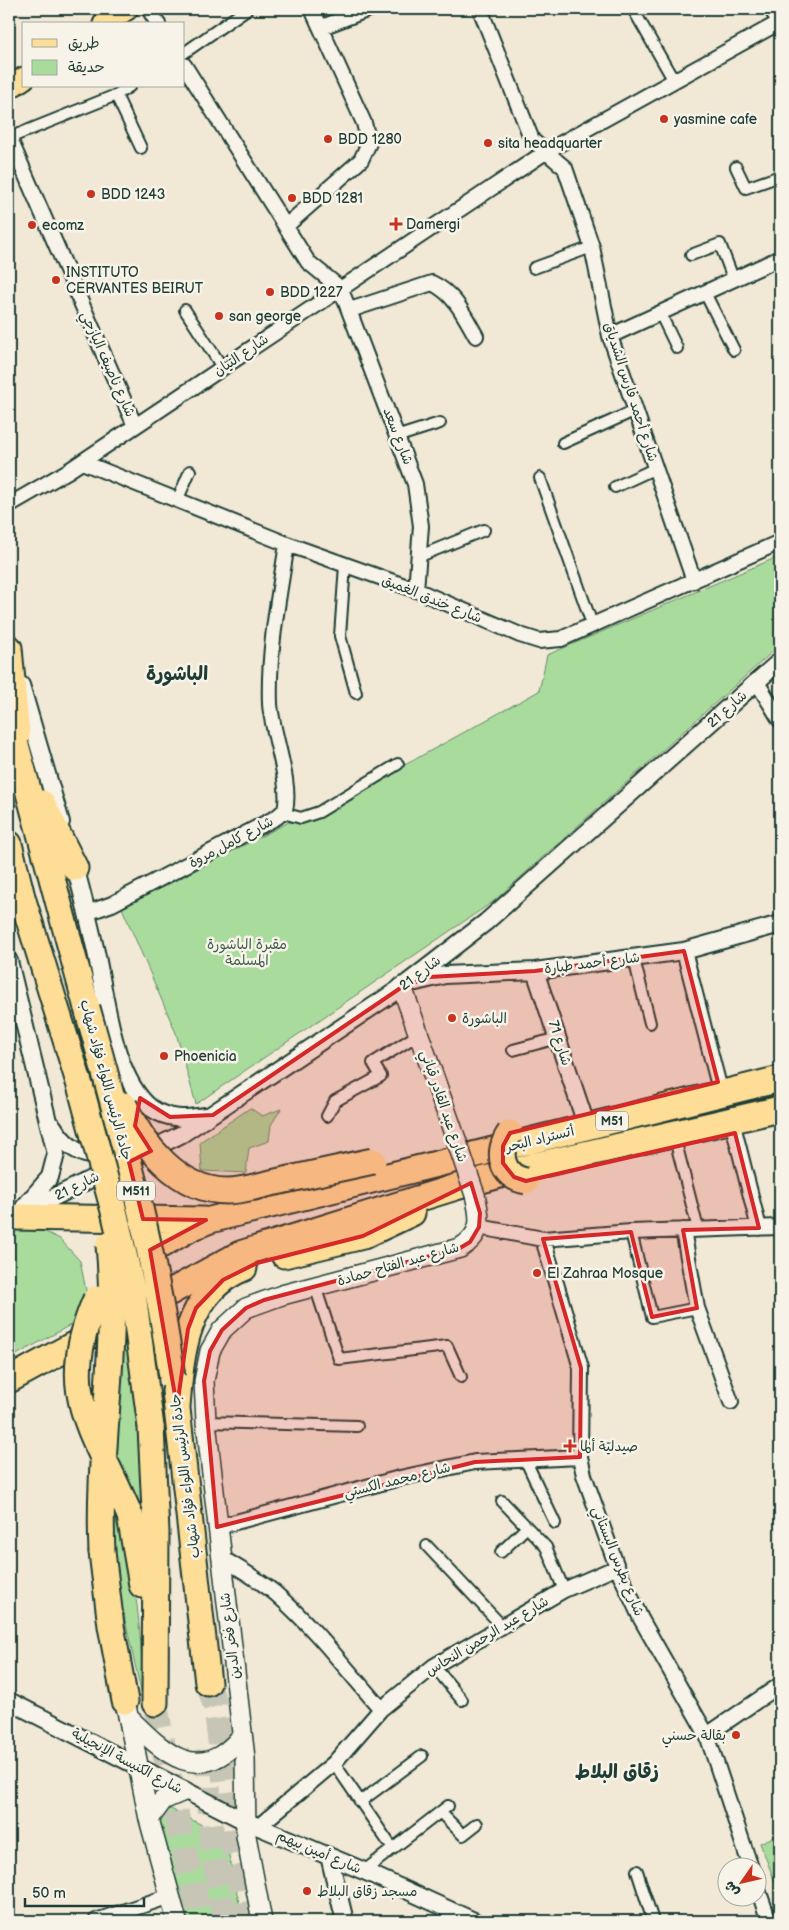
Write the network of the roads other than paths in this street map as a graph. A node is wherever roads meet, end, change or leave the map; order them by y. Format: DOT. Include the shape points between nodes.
graph roads {
  1 [pos="127,9"];
  2 [pos="150,9"];
  3 [pos="247,9"];
  4 [pos="312,9"];
  5 [pos="369,9"];
  6 [pos="480,9"];
  7 [pos="633,9"];
  8 [pos="771,9"];
  9 [pos="107,22"];
  10 [pos="157,22"];
  11 [pos="780,22"];
  12 [pos="322,27"];
  13 [pos="185,52"];
  14 [pos="185,67"];
  15 [pos="22,79"];
  16 [pos="674,81"];
  17 [pos="9,88"];
  18 [pos="126,88"];
  19 [pos="116,94"];
  20 [pos="9,138"];
  21 [pos="141,148"];
  22 [pos="547,151"];
  23 [pos="736,168"];
  24 [pos="780,176"];
  25 [pos="286,226"];
  26 [pos="592,247"];
  27 [pos="691,255"];
  28 [pos="780,258"];
  29 [pos="534,268"];
  30 [pos="733,278"];
  31 [pos="340,288"];
  32 [pos="705,293"];
  33 [pos="185,310"];
  34 [pos="350,310"];
  35 [pos="660,313"];
  36 [pos="476,336"];
  37 [pos="610,336"];
  38 [pos="676,348"];
  39 [pos="734,350"];
  40 [pos="222,367"];
  41 [pos="636,410"];
  42 [pos="440,423"];
  43 [pos="135,426"];
  44 [pos="399,436"];
  45 [pos="563,443"];
  46 [pos="82,462"];
  47 [pos="656,468"];
  48 [pos="190,471"];
  49 [pos="540,478"];
  50 [pos="615,486"];
  51 [pos="177,501"];
  52 [pos="9,505"];
  53 [pos="484,530"];
  54 [pos="780,542"];
  55 [pos="287,544"];
  56 [pos="420,556"];
  57 [pos="345,565"];
  58 [pos="694,582"];
  59 [pos="416,590"];
  60 [pos="592,624"];
  61 [pos="9,644"];
  62 [pos="9,648"];
  63 [pos="780,661"];
  64 [pos="757,682"];
  65 [pos="356,693"];
  66 [pos="9,719"];
  67 [pos="780,720"];
  68 [pos="19,756"];
  69 [pos="398,764"];
  70 [pos="283,813"];
  71 [pos="9,844"];
  72 [pos="75,868"];
  73 [pos="87,913"];
  74 [pos="780,924"];
  75 [pos="684,951"];
  76 [pos="634,958"];
  77 [pos="9,961"];
  78 [pos="535,970"];
  79 [pos="402,987"];
  80 [pos="650,1023"];
  81 [pos="419,1034"];
  82 [pos="558,1038"];
  83 [pos="96,1042"];
  84 [pos="513,1050"];
  85 [pos="780,1068"];
  86 [pos="780,1079"];
  87 [pos="718,1082"];
  88 [pos="140,1098"];
  89 [pos="780,1109"];
  90 [pos="213,1115"];
  91 [pos="583,1115"];
  92 [pos="327,1116"];
  93 [pos="48,1118"];
  94 [pos="780,1123"];
  95 [pos="510,1133"];
  96 [pos="735,1133"];
  97 [pos="677,1147"];
  98 [pos="453,1149"];
  99 [pos="101,1163"];
  100 [pos="526,1181"];
  101 [pos="469,1193"];
  102 [pos="11,1218"];
  103 [pos="210,1220"];
  104 [pos="780,1227"];
  105 [pos="479,1228"];
  106 [pos="759,1228"];
  107 [pos="698,1229"];
  108 [pos="683,1230"];
  109 [pos="630,1232"];
  110 [pos="543,1239"];
  111 [pos="316,1286"];
  112 [pos="697,1308"];
  113 [pos="210,1351"];
  114 [pos="461,1377"];
  115 [pos="9,1380"];
  116 [pos="731,1402"];
  117 [pos="177,1408"];
  118 [pos="206,1422"];
  119 [pos="357,1426"];
  120 [pos="580,1457"];
  121 [pos="525,1459"];
  122 [pos="502,1501"];
  123 [pos="555,1524"];
  124 [pos="217,1527"];
  125 [pos="527,1527"];
  126 [pos="427,1546"];
  127 [pos="501,1552"];
  128 [pos="220,1557"];
  129 [pos="617,1567"];
  130 [pos="564,1590"];
  131 [pos="502,1626"];
  132 [pos="434,1666"];
  133 [pos="208,1683"];
  134 [pos="780,1685"];
  135 [pos="462,1700"];
  136 [pos="9,1701"];
  137 [pos="126,1709"];
  138 [pos="381,1709"];
  139 [pos="9,1713"];
  140 [pos="707,1735"];
  141 [pos="242,1736"];
  142 [pos="422,1756"];
  143 [pos="334,1763"];
  144 [pos="139,1772"];
  145 [pos="184,1791"];
  146 [pos="360,1802"];
  147 [pos="149,1819"];
  148 [pos="252,1823"];
  149 [pos="477,1824"];
  150 [pos="393,1849"];
  151 [pos="329,1856"];
  152 [pos="748,1858"];
  153 [pos="637,1870"];
  154 [pos="364,1871"];
  155 [pos="170,1896"];
  156 [pos="764,1908"];
  157 [pos="96,1921"];
  158 [pos="176,1921"];
  159 [pos="262,1921"];
  160 [pos="345,1921"];
  161 [pos="474,1921"];
  162 [pos="653,1921"];
  163 [pos="769,1921"];
  1 -- 9 [label="main road"];
  2 -- 10 [label="street"];
  3 -- 13 [label="street"];
  4 -- 12 [label="street"];
  5 -- 12 [label="street"];
  6 -- 22 [label="street, شارع أحمد فارس الشدياق" via="532,140"];
  7 -- 16 [label="street"];
  8 -- 11 [label="street"];
  11 -- 16 [label="street, شارع التيّان"];
  12 -- 25 [label="street" via="364,123 369,143 361,160"];
  14 -- 25 [label="street"];
  15 -- 17 [label="main road"];
  16 -- 22 [label="street, شارع التيّان"];
  18 -- 19 [label="street"];
  19 -- 20 [label="street"];
  19 -- 21 [label="street"];
  20 -- 43 [label="street, شارع ناصيف اليازجي"];
  22 -- 26 [label="street, شارع أحمد فارس الشدياق" via="565,168"];
  22 -- 31 [label="street, شارع التيّان"];
  23 -- 24 [label="street" via="746,188"];
  25 -- 31 [label="street" via="308,262"];
  26 -- 29 [label="street"];
  26 -- 37 [label="street, شارع أحمد فارس الشدياق"];
  27 -- 30 [label="street" via="720,244"];
  28 -- 30 [label="street"];
  30 -- 32 [label="street"];
  31 -- 34 [label="street, شارع سعد"];
  31 -- 40 [label="street, شارع التيّان"];
  32 -- 35 [label="street"];
  32 -- 39 [label="street"];
  33 -- 40 [label="street"];
  34 -- 36 [label="street" via="432,283 452,296"];
  34 -- 44 [label="street, شارع سعد"];
  35 -- 37 [label="street"];
  35 -- 38 [label="street"];
  37 -- 41 [label="street, شارع أحمد فارس الشدياق"];
  40 -- 43 [label="street, شارع التيّان"];
  41 -- 45 [label="street"];
  41 -- 47 [label="street, شارع أحمد فارس الشدياق"];
  42 -- 44 [label="street"];
  43 -- 46 [label="street, شارع التيّان"];
  44 -- 56 [label="street, شارع سعد" via="415,484 421,526"];
  46 -- 51 [label="street, شارع خندق الغميق"];
  46 -- 52 [label="street, شارع التيّان"];
  47 -- 50 [label="street"];
  47 -- 58 [label="street, شارع أحمد فارس الشدياق"];
  48 -- 51 [label="street"];
  49 -- 60 [label="street"];
  51 -- 55 [label="street, شارع خندق الغميق"];
  53 -- 56 [label="street"];
  54 -- 58 [label="street, شارع خندق الغميق"];
  55 -- 57 [label="street, شارع خندق الغميق"];
  55 -- 70 [label="street" via="270,678 272,715 285,786"];
  56 -- 59 [label="street, شارع سعد"];
  57 -- 59 [label="street, شارع خندق الغميق"];
  57 -- 65 [label="street" via="340,636"];
  58 -- 60 [label="street, شارع خندق الغميق"];
  59 -- 60 [label="street, شارع خندق الغميق" via="539,641 562,639"];
  61 -- 72 [label="street"];
  62 -- 68 [label="highway"];
  63 -- 64 [label="street, شارع 21"];
  64 -- 67 [label="street"];
  64 -- 79 [label="street, شارع 21" via="467,938"];
  66 -- 68 [label="highway, جادة الرئيس اللواء فؤاد شهاب / M511"];
  68 -- 72 [label="highway"];
  68 -- 83 [label="highway, جادة الرئيس اللواء فؤاد شهاب / M511, bridge"];
  69 -- 70 [label="street, شارع كامل مروة" via="310,816 301,818"];
  70 -- 73 [label="street, شارع كامل مروة" via="112,904"];
  71 -- 99 [label="highway, جادة الرئيس اللواء فؤاد شهاب / M511, bridge"];
  72 -- 73 [label="street"];
  73 -- 88 [label="street" via="117,1047 130,1082"];
  74 -- 75 [label="street, شارع أحمد طبارة"];
  75 -- 76 [label="street, شارع أحمد طبارة"];
  75 -- 87 [label="street"];
  76 -- 78 [label="street, شارع أحمد طبارة"];
  76 -- 80 [label="street"];
  77 -- 93 [label="street"];
  78 -- 79 [label="street, شارع أحمد طبارة" via="445,974"];
  78 -- 82 [label="street, شارع 71"];
  79 -- 81 [label="main road, شارع عبد القادر قباني"];
  79 -- 90 [label="street, شارع 21"];
  81 -- 92 [label="street" via="373,1063 381,1076 335,1102"];
  81 -- 98 [label="main road, شارع عبد القادر قباني"];
  82 -- 84 [label="street"];
  82 -- 91 [label="street, شارع 71"];
  83 -- 98 [label="highway, bridge" via="128,1113 150,1149 168,1167 199,1184 227,1191 373,1161"];
  83 -- 117 [label="highway, جادة الرئيس اللواء فؤاد شهاب / M511, bridge" via="156,1274"];
  85 -- 87 [label="highway"];
  86 -- 98 [label="highway, أتستراد البحر / M51"];
  87 -- 91 [label="highway"];
  88 -- 90 [label="street" via="151,1108 170,1117 186,1119"];
  88 -- 93 [label="street" via="139,1119 128,1139 119,1149 104,1156 72,1149"];
  89 -- 101 [label="highway, أتستراد البحر / M51" via="533,1166"];
  90 -- 102 [label="street, شارع 21" via="167,1143"];
  91 -- 95 [label="highway"];
  93 -- 102 [label="street" via="56,1154 54,1170 46,1184"];
  94 -- 96 [label="highway"];
  95 -- 98 [label="highway"];
  95 -- 100 [label="highway, bridge" via="503,1146 503,1163 514,1177"];
  96 -- 97 [label="highway"];
  96 -- 106 [label="street"];
  97 -- 100 [label="highway"];
  97 -- 107 [label="street"];
  98 -- 101 [label="main road, شارع عبد القادر قباني, bridge"];
  98 -- 103 [label="highway, M51"];
  99 -- 103 [label="highway, جادة الرئيس اللواء فؤاد شهاب / M511, bridge" via="133,1294 150,1427 156,1532 154,1695 140,1563 130,1516 113,1474 89,1429 80,1400 80,1349 96,1299 129,1263"];
  99 -- 137 [label="highway, bridge" via="112,1290 112,1354 101,1489 102,1552"];
  100 -- 101 [label="highway"];
  101 -- 105 [label="main road, شارع عبد القادر قباني" via="480,1213"];
  101 -- 115 [label="highway, M51" via="240,1254"];
  101 -- 117 [label="highway" via="363,1236 294,1252 239,1270 206,1294 188,1329 180,1364"];
  102 -- 103 [label="highway"];
  104 -- 106 [label="street"];
  105 -- 110 [label="street"];
  105 -- 111 [label="main road, شارع عبد الفتاح حمادة" via="470,1242 460,1248"];
  106 -- 107 [label="street"];
  107 -- 108 [label="street"];
  108 -- 109 [label="street"];
  108 -- 112 [label="street"];
  109 -- 110 [label="street"];
  109 -- 112 [label="street" via="652,1317"];
  110 -- 120 [label="street, شارع بطرس البستاني" via="581,1368"];
  111 -- 113 [label="main road, شارع عبد الفتاح حمادة" via="246,1308 222,1330"];
  111 -- 114 [label="street" via="339,1359 447,1346"];
  112 -- 116 [label="street"];
  113 -- 118 [label="main road, شارع فخر الدين" via="204,1381"];
  117 -- 133 [label="highway, جادة الرئيس اللواء فؤاد شهاب / M511"];
  118 -- 119 [label="street"];
  118 -- 124 [label="main road, شارع فخر الدين"];
  120 -- 121 [label="street, شارع محمد الكستي"];
  120 -- 129 [label="street, شارع بطرس البستاني"];
  121 -- 123 [label="street"];
  121 -- 124 [label="street, شارع محمد الكستي" via="475,1462 429,1471"];
  122 -- 125 [label="street"];
  124 -- 128 [label="main road, شارع فخر الدين"];
  125 -- 127 [label="street"];
  125 -- 130 [label="street" via="546,1547"];
  126 -- 131 [label="street"];
  128 -- 138 [label="street" via="276,1594"];
  128 -- 141 [label="main road, شارع فخر الدين"];
  129 -- 130 [label="street, شارع عبد الرحمن النحاس"];
  129 -- 140 [label="street, شارع بطرس البستاني" via="640,1618"];
  130 -- 131 [label="street, شارع عبد الرحمن النحاس"];
  131 -- 132 [label="street, شارع عبد الرحمن النحاس"];
  132 -- 135 [label="street"];
  132 -- 138 [label="street, شارع عبد الرحمن النحاس"];
  134 -- 140 [label="street"];
  136 -- 144 [label="street, شارع الكنيسة الإنجيلية"];
  137 -- 141 [label="main road" via="160,1748 176,1758 194,1762 219,1758"];
  137 -- 144 [label="main road"];
  138 -- 143 [label="street, شارع عبد الرحمن النحاس"];
  139 -- 144 [label="street, شارع الكنيسة الإنجيلية"];
  140 -- 152 [label="street, شارع بطرس البستاني"];
  141 -- 148 [label="main road, شارع فخر الدين"];
  142 -- 146 [label="street"];
  143 -- 146 [label="street"];
  143 -- 148 [label="street, شارع عبد الرحمن النحاس"];
  144 -- 145 [label="street, شارع الكنيسة الإنجيلية"];
  144 -- 147 [label="main road"];
  145 -- 147 [label="main road" via="163,1800"];
  145 -- 148 [label="street, شارع الكنيسة الإنجيلية"];
  146 -- 150 [label="street"];
  147 -- 155 [label="main road"];
  148 -- 151 [label="street, شارع أمين بيهم"];
  148 -- 159 [label="main road, شارع فخر الدين" via="248,1855"];
  149 -- 150 [label="street" via="463,1835 444,1809"];
  150 -- 154 [label="street"];
  151 -- 154 [label="street, شارع أمين بيهم"];
  151 -- 160 [label="street"];
  153 -- 162 [label="street"];
  154 -- 161 [label="street, شارع أمين بيهم"];
  155 -- 157 [label="street"];
  155 -- 158 [label="main road"];
  156 -- 163 [label="street"];
}
